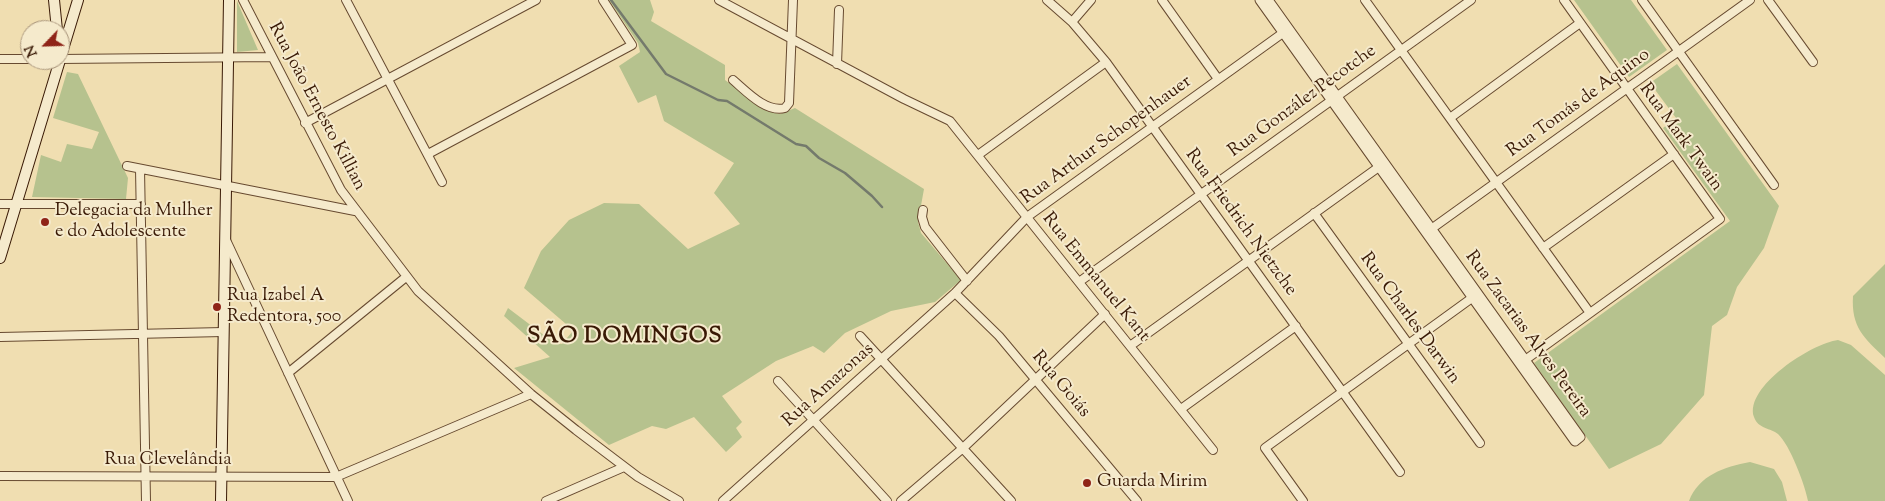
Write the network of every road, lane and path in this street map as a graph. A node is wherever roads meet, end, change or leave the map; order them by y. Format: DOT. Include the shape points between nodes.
graph roads {
  1 [pos="54,0"];
  2 [pos="78,0"];
  3 [pos="229,0"];
  4 [pos="243,0"];
  5 [pos="536,0"];
  6 [pos="603,0"];
  7 [pos="719,0"];
  8 [pos="793,0"];
  9 [pos="1046,0"];
  10 [pos="1092,0"];
  11 [pos="1162,0"];
  12 [pos="1260,0"];
  13 [pos="1268,0"];
  14 [pos="1365,0"];
  15 [pos="1471,0"];
  16 [pos="1564,0"];
  17 [pos="1642,0"];
  18 [pos="1750,0"];
  19 [pos="1768,0"];
  20 [pos="350,1"];
  21 [pos="839,10"];
  22 [pos="56,20"];
  23 [pos="1072,22"];
  24 [pos="1580,23"];
  25 [pos="70,26"];
  26 [pos="1286,30"];
  27 [pos="792,40"];
  28 [pos="1401,50"];
  29 [pos="1678,51"];
  30 [pos="271,57"];
  31 [pos="228,58"];
  32 [pos="0,59"];
  33 [pos="20,59"];
  34 [pos="70,59"];
  35 [pos="1106,62"];
  36 [pos="1813,62"];
  37 [pos="837,64"];
  38 [pos="57,70"];
  39 [pos="388,79"];
  40 [pos="1218,79"];
  41 [pos="733,80"];
  42 [pos="1627,88"];
  43 [pos="1334,98"];
  44 [pos="1450,118"];
  45 [pos="305,123"];
  46 [pos="1153,126"];
  47 [pos="428,154"];
  48 [pos="1674,154"];
  49 [pos="978,155"];
  50 [pos="1382,164"];
  51 [pos="127,166"];
  52 [pos="140,169"];
  53 [pos="442,182"];
  54 [pos="1496,182"];
  55 [pos="1774,185"];
  56 [pos="226,186"];
  57 [pos="1201,194"];
  58 [pos="0,204"];
  59 [pos="17,204"];
  60 [pos="141,204"];
  61 [pos="923,210"];
  62 [pos="355,211"];
  63 [pos="1314,213"];
  64 [pos="1027,217"];
  65 [pos="1429,230"];
  66 [pos="225,239"];
  67 [pos="1543,248"];
  68 [pos="0,258"];
  69 [pos="1249,260"];
  70 [pos="406,277"];
  71 [pos="967,281"];
  72 [pos="1079,282"];
  73 [pos="955,293"];
  74 [pos="1475,295"];
  75 [pos="1105,314"];
  76 [pos="1590,314"];
  77 [pos="1296,326"];
  78 [pos="223,332"];
  79 [pos="143,334"];
  80 [pos="860,336"];
  81 [pos="0,337"];
  82 [pos="1408,344"];
  83 [pos="1130,346"];
  84 [pos="881,359"];
  85 [pos="1523,362"];
  86 [pos="288,373"];
  87 [pos="1036,380"];
  88 [pos="778,381"];
  89 [pos="1342,391"];
  90 [pos="531,394"];
  91 [pos="1181,409"];
  92 [pos="814,420"];
  93 [pos="1480,443"];
  94 [pos="963,448"];
  95 [pos="1213,450"];
  96 [pos="624,467"];
  97 [pos="1400,472"];
  98 [pos="0,476"];
  99 [pos="146,476"];
  100 [pos="221,476"];
  101 [pos="336,477"];
  102 [pos="146,501"];
  103 [pos="221,501"];
  104 [pos="348,501"];
  105 [pos="546,501"];
  106 [pos="679,501"];
  107 [pos="724,501"];
  108 [pos="887,501"];
  109 [pos="901,501"];
  110 [pos="1011,501"];
  111 [pos="1137,501"];
  112 [pos="1303,501"];
  1 -- 22 [label="main road"];
  2 -- 25 [label="main road"];
  3 -- 31 [label="main road"];
  4 -- 30 [label="street, Rua João Ernesto Killian"];
  5 -- 39 [label="street"];
  6 -- 47 [label="street" via="632,45"];
  7 -- 27 [label="street"];
  8 -- 27 [label="street"];
  9 -- 23 [label="street, Rua Friedrich Nietzche"];
  10 -- 23 [label="street"];
  11 -- 40 [label="street"];
  12 -- 26 [label="street, Rua Zacarias Alves Pereira"];
  13 -- 26 [label="street, Rua Zacarias Alves Pereira"];
  14 -- 28 [label="street"];
  15 -- 28 [label="street, Rua González Pecotche"];
  16 -- 24 [label="street, Rua Mark Twain"];
  17 -- 29 [label="street"];
  18 -- 29 [label="street, Rua Tomás de Aquino"];
  19 -- 36 [label="street"];
  20 -- 39 [label="street"];
  21 -- 37 [label="street"];
  23 -- 35 [label="street, Rua Friedrich Nietzche"];
  24 -- 42 [label="street, Rua Mark Twain"];
  24 -- 44 [label="street"];
  26 -- 40 [label="street, Rua Arthur Schopenhauer"];
  26 -- 43 [label="street, Rua Zacarias Alves Pereira"];
  27 -- 37 [label="street"];
  27 -- 41 [label="street" via="789,103 785,108 774,108 756,99"];
  28 -- 43 [label="street, Rua González Pecotche"];
  28 -- 44 [label="street"];
  29 -- 42 [label="street, Rua Tomás de Aquino"];
  29 -- 55 [label="street"];
  30 -- 31 [label="street"];
  30 -- 45 [label="street, Rua João Ernesto Killian"];
  31 -- 34 [label="street"];
  31 -- 56 [label="main road"];
  32 -- 33 [label="street"];
  35 -- 46 [label="street, Rua Friedrich Nietzche"];
  35 -- 49 [label="street"];
  37 -- 49 [label="street, Rua Emmanuel Kant" via="953,124"];
  38 -- 59 [label="main road"];
  39 -- 45 [label="street"];
  39 -- 47 [label="street"];
  40 -- 46 [label="street, Rua Arthur Schopenhauer"];
  42 -- 48 [label="street, Rua Mark Twain"];
  42 -- 54 [label="street, Rua Tomás de Aquino"];
  43 -- 50 [label="street, Rua Zacarias Alves Pereira"];
  43 -- 57 [label="street, Rua González Pecotche"];
  44 -- 54 [label="street"];
  45 -- 62 [label="street, Rua João Ernesto Killian"];
  46 -- 57 [label="street, Rua Friedrich Nietzche"];
  46 -- 64 [label="street, Rua Arthur Schopenhauer"];
  47 -- 53 [label="street"];
  48 -- 67 [label="street"];
  48 -- 76 [label="street, Rua Mark Twain" via="1720,219"];
  49 -- 64 [label="street, Rua Emmanuel Kant"];
  50 -- 63 [label="street"];
  50 -- 65 [label="street, Rua Zacarias Alves Pereira"];
  51 -- 52 [label="street"];
  52 -- 56 [label="street"];
  52 -- 60 [label="street"];
  54 -- 65 [label="street, Rua Tomás de Aquino"];
  54 -- 67 [label="street"];
  56 -- 62 [label="street"];
  56 -- 66 [label="main road"];
  57 -- 69 [label="street, Rua Friedrich Nietzche"];
  57 -- 72 [label="street, Rua González Pecotche"];
  58 -- 59 [label="street"];
  59 -- 60 [label="street"];
  59 -- 68 [label="main road"];
  60 -- 79 [label="street"];
  61 -- 71 [label="street" via="925,227"];
  62 -- 70 [label="street, Rua João Ernesto Killian"];
  63 -- 69 [label="street"];
  63 -- 82 [label="street, Rua Charles Darwin"];
  64 -- 71 [label="street, Rua Arthur Schopenhauer"];
  64 -- 72 [label="street, Rua Emmanuel Kant"];
  65 -- 74 [label="street, Rua Zacarias Alves Pereira"];
  66 -- 78 [label="main road"];
  66 -- 86 [label="street"];
  67 -- 76 [label="street"];
  69 -- 77 [label="street, Rua Friedrich Nietzche"];
  69 -- 83 [label="street"];
  70 -- 86 [label="street"];
  70 -- 90 [label="street, Rua João Ernesto Killian" via="431,304"];
  71 -- 73 [label="street, Rua Arthur Schopenhauer"];
  72 -- 75 [label="street, Rua Emmanuel Kant"];
  73 -- 84 [label="street, Rua Amazonas"];
  73 -- 87 [label="street, Rua Goiás" via="994,331"];
  74 -- 82 [label="street"];
  74 -- 85 [label="street, Rua Zacarias Alves Pereira"];
  75 -- 83 [label="street, Rua Emmanuel Kant"];
  75 -- 87 [label="street"];
  76 -- 85 [label="street"];
  77 -- 89 [label="street, Rua Friedrich Nietzche"];
  77 -- 91 [label="street"];
  78 -- 79 [label="street"];
  78 -- 100 [label="main road"];
  79 -- 81 [label="street"];
  79 -- 99 [label="street"];
  80 -- 84 [label="street"];
  82 -- 89 [label="street"];
  82 -- 93 [label="street, Rua Charles Darwin"];
  83 -- 91 [label="street, Rua Emmanuel Kant"];
  84 -- 92 [label="street, Rua Amazonas"];
  84 -- 94 [label="street"];
  85 -- 85 [label="street, Rua Zacarias Alves Pereira" via="1575,441 1580,437"];
  86 -- 101 [label="street"];
  87 -- 94 [label="street"];
  87 -- 111 [label="street, Rua Goiás"];
  88 -- 92 [label="street"];
  89 -- 97 [label="street, Rua Friedrich Nietzche"];
  89 -- 112 [label="street" via="1265,448"];
  90 -- 96 [label="street, Rua João Ernesto Killian"];
  90 -- 101 [label="street"];
  91 -- 95 [label="street, Rua Emmanuel Kant"];
  92 -- 107 [label="street, Rua Amazonas"];
  92 -- 108 [label="street"];
  94 -- 109 [label="street"];
  94 -- 110 [label="street"];
  96 -- 105 [label="street"];
  96 -- 106 [label="street, Rua João Ernesto Killian"];
  98 -- 99 [label="street, Rua Clevelândia"];
  99 -- 100 [label="street, Rua Clevelândia"];
  99 -- 102 [label="street"];
  100 -- 101 [label="street, Rua Clevelândia"];
  100 -- 103 [label="main road"];
  101 -- 104 [label="street"];
}
